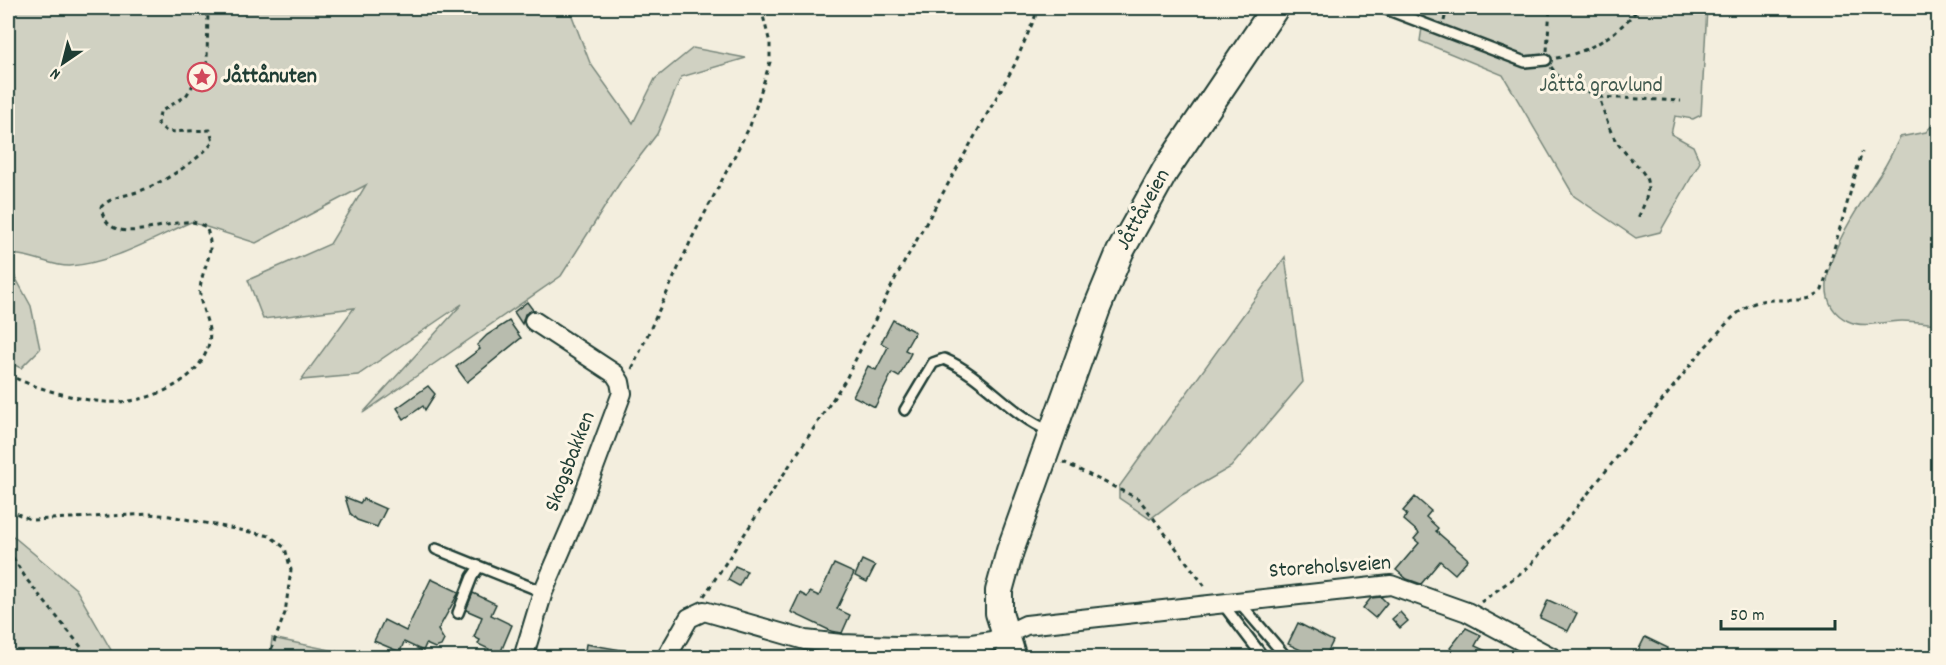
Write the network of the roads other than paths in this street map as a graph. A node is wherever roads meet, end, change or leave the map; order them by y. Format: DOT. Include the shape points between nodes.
graph roads {
  1 [pos="1275,8"];
  2 [pos="1383,8"];
  3 [pos="1546,60"];
  4 [pos="534,321"];
  5 [pos="905,410"];
  6 [pos="1053,432"];
  7 [pos="436,549"];
  8 [pos="479,567"];
  9 [pos="543,592"];
  10 [pos="1225,602"];
  11 [pos="458,613"];
  12 [pos="1009,646"];
  13 [pos="523,657"];
  14 [pos="666,657"];
  15 [pos="1264,657"];
  16 [pos="1287,657"];
  17 [pos="1553,657"];
  1 -- 6 [label="main road, Jåttåveien" via="1165,171 1125,243 1097,308"];
  2 -- 3 [label="lane" via="1525,62"];
  4 -- 9 [label="street, Skogsbakken" via="615,374 622,393"];
  5 -- 6 [label="lane" via="933,363 944,359 964,369 1030,422"];
  6 -- 12 [label="main road, Jåttåveien" via="999,591 999,613"];
  7 -- 8 [label="lane"];
  8 -- 9 [label="lane"];
  8 -- 11 [label="lane"];
  9 -- 13 [label="street, Skogsbakken"];
  10 -- 12 [label="street, Storeholsveien" via="1026,625"];
  10 -- 15 [label="lane"];
  10 -- 16 [label="lane"];
  10 -- 17 [label="street, Storeholsveien" via="1391,585 1467,612"];
  12 -- 14 [label="street" via="992,641 897,646 824,643 704,611 695,613 684,625"];
}
